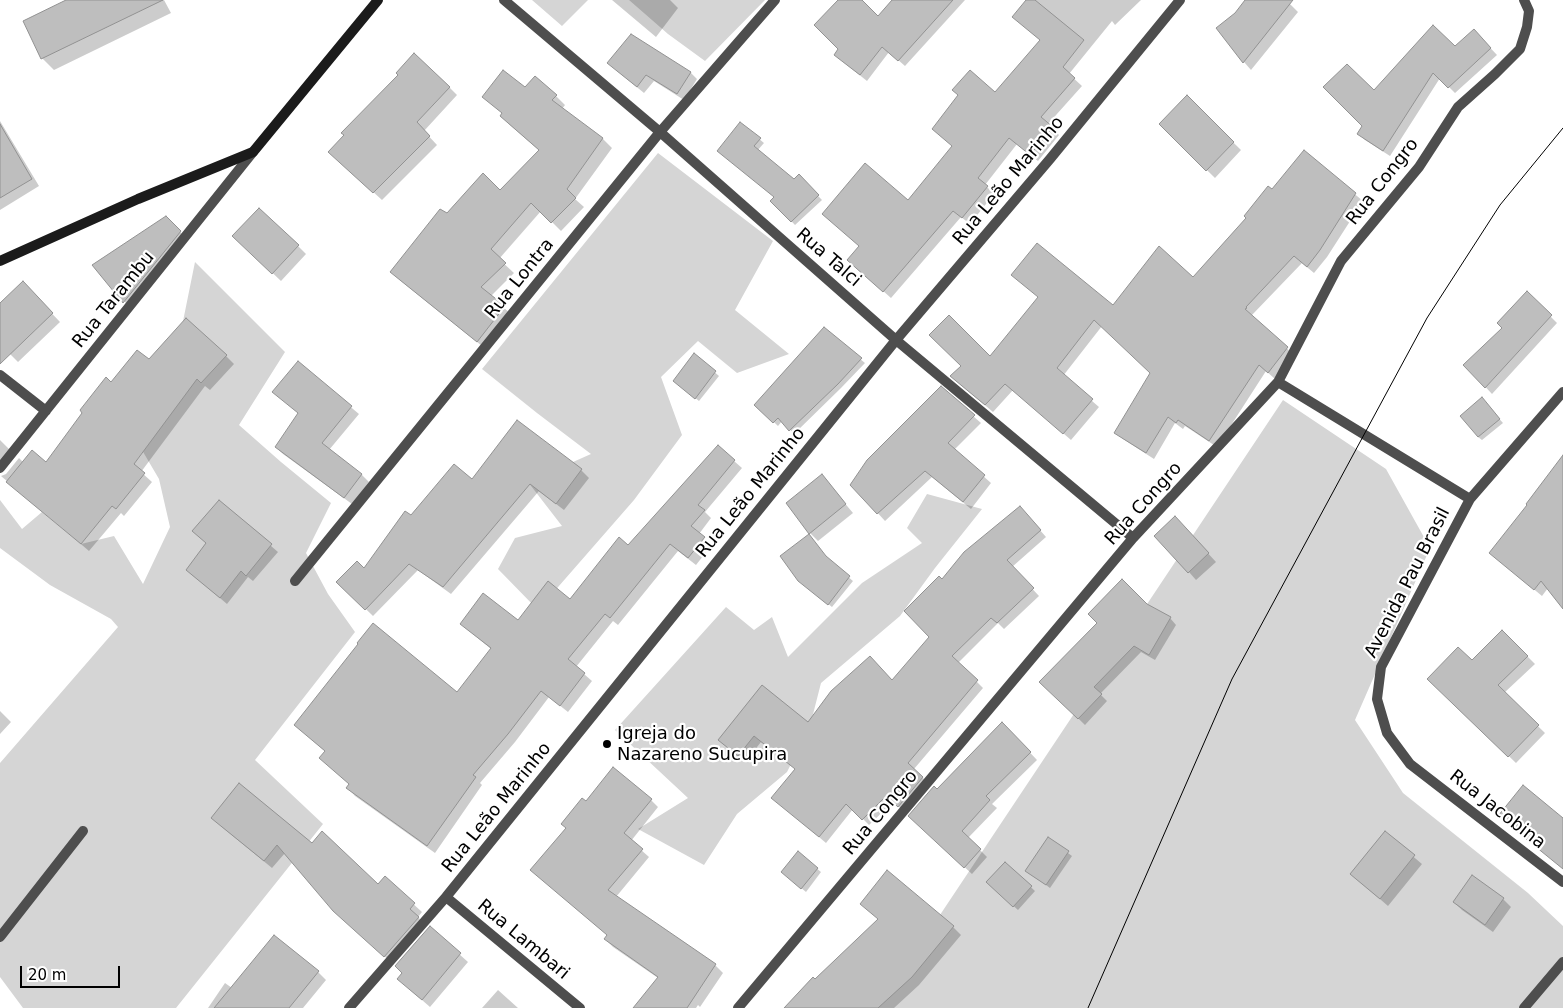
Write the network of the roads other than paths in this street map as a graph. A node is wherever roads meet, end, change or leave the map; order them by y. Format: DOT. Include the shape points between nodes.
graph roads {
  1 [pos="378,0"];
  2 [pos="504,0"];
  3 [pos="775,0"];
  4 [pos="1180,0"];
  5 [pos="1524,0"];
  6 [pos="660,132"];
  7 [pos="253,152"];
  8 [pos="0,261"];
  9 [pos="896,340"];
  10 [pos="0,375"];
  11 [pos="1278,382"];
  12 [pos="1563,392"];
  13 [pos="46,411"];
  14 [pos="0,468"];
  15 [pos="1470,499"];
  16 [pos="1133,538"];
  17 [pos="295,581"];
  18 [pos="1410,764"];
  19 [pos="83,831"];
  20 [pos="1563,882"];
  21 [pos="446,897"];
  22 [pos="0,937"];
  23 [pos="1563,962"];
  24 [pos="349,1008"];
  25 [pos="580,1008"];
  26 [pos="738,1008"];
  27 [pos="1524,1008"];
  1 -- 7 [label="main road"];
  2 -- 6 [label="street, Rua Talci"];
  3 -- 6 [label="street, Rua Lontra"];
  4 -- 9 [label="street, Rua Leão Marinho"];
  5 -- 11 [label="street, Rua Congro" via="1529,11 1520,49 1458,107 1420,167 1341,261"];
  6 -- 9 [label="street, Rua Talci"];
  6 -- 17 [label="street, Rua Lontra"];
  7 -- 8 [label="main road"];
  7 -- 13 [label="street, Rua Tarambu"];
  9 -- 16 [label="street, Rua Talci"];
  9 -- 21 [label="street, Rua Leão Marinho"];
  10 -- 13 [label="street"];
  11 -- 15 [label="street, Avenida Pau Brasil"];
  11 -- 16 [label="street, Rua Congro"];
  12 -- 15 [label="street, Avenida Pau Brasil"];
  13 -- 14 [label="street, Rua Tarambu"];
  15 -- 18 [label="street, Avenida Pau Brasil" via="1381,667 1377,699 1387,733"];
  16 -- 26 [label="street, Rua Congro"];
  18 -- 20 [label="street, Rua Jacobina"];
  19 -- 22 [label="street"];
  21 -- 24 [label="street, Rua Leão Marinho"];
  21 -- 25 [label="street, Rua Lambari"];
  23 -- 27 [label="street"];
}
